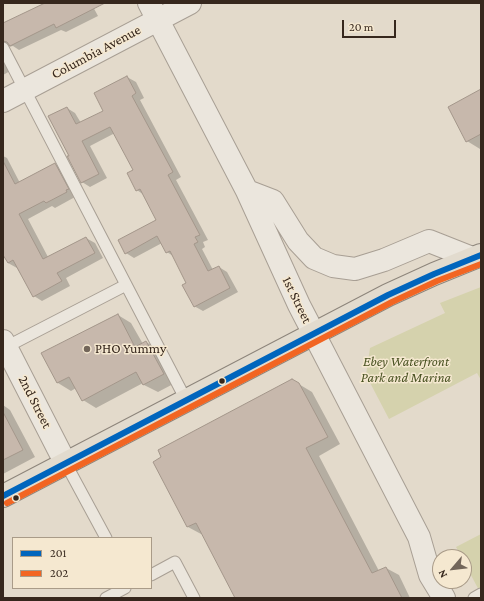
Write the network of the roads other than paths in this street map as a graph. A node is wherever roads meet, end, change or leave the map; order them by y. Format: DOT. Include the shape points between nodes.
graph roads {
  1 [pos="190,3"];
  2 [pos="153,11"];
  3 [pos="3,48"];
  4 [pos="25,90"];
  5 [pos="3,101"];
  6 [pos="248,192"];
  7 [pos="477,257"];
  8 [pos="126,285"];
  9 [pos="314,333"];
  10 [pos="7,356"];
  11 [pos="186,400"];
  12 [pos="66,464"];
  13 [pos="3,496"];
  14 [pos="105,537"];
  15 [pos="152,574"];
  16 [pos="123,589"];
  17 [pos="481,594"];
  18 [pos="106,598"];
  19 [pos="194,598"];
  20 [pos="444,598"];
  21 [pos="474,598"];
  1 -- 2 [label="street, Columbia Avenue"];
  2 -- 4 [label="street, Columbia Avenue"];
  2 -- 6 [label="street, 1st Street"];
  3 -- 4 [label="lane"];
  4 -- 5 [label="street, Columbia Avenue"];
  4 -- 8 [label="lane"];
  6 -- 7 [label="street" via="273,200 298,241 314,258 333,266 355,269 429,241"];
  6 -- 9 [label="street, 1st Street" via="298,305"];
  7 -- 9 [label="main road" via="388,295"];
  8 -- 10 [label="lane"];
  8 -- 11 [label="lane"];
  9 -- 11 [label="main road"];
  9 -- 20 [label="street, 1st Street" via="419,537 430,575"];
  10 -- 12 [label="street, 2nd Street"];
  11 -- 12 [label="main road"];
  12 -- 13 [label="main road"];
  12 -- 14 [label="lane"];
  15 -- 19 [label="lane" via="175,562"];
  16 -- 18 [label="lane"];
  17 -- 21 [label="lane"];
}
